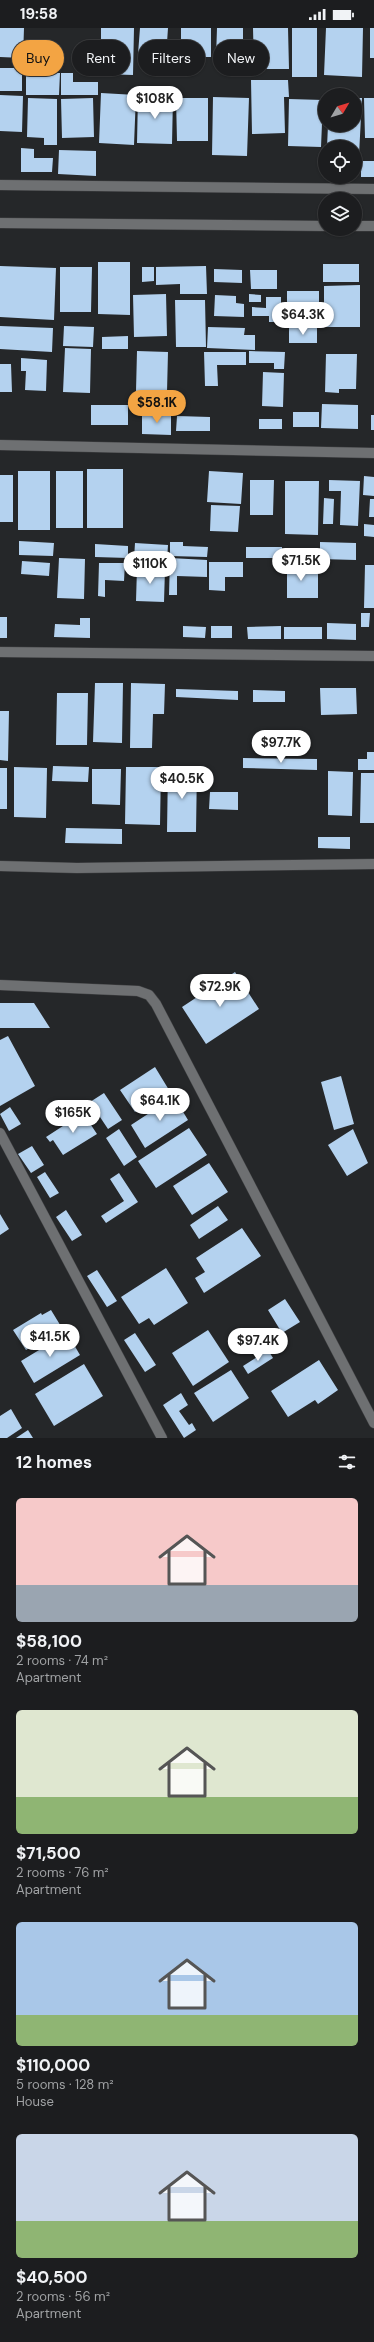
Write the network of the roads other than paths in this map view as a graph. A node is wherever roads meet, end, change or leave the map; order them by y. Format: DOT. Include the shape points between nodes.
graph roads {
  1 [pos="0,185"];
  2 [pos="374,189"];
  3 [pos="0,223"];
  4 [pos="318,226"];
  5 [pos="362,226"];
  6 [pos="374,226"];
  7 [pos="0,445"];
  8 [pos="374,453"];
  9 [pos="0,652"];
  10 [pos="374,656"];
  11 [pos="374,864"];
  12 [pos="0,866"];
  13 [pos="0,985"];
  14 [pos="0,1133"];
  15 [pos="374,1423"];
  16 [pos="162,1438"];
  1 -- 2 [label="street"];
  3 -- 4 [label="street"];
  5 -- 6 [label="street"];
  7 -- 8 [label="street"];
  9 -- 10 [label="street"];
  11 -- 12 [label="street" via="77,868"];
  13 -- 15 [label="street" via="138,991 149,995"];
  14 -- 16 [label="street"];
}
